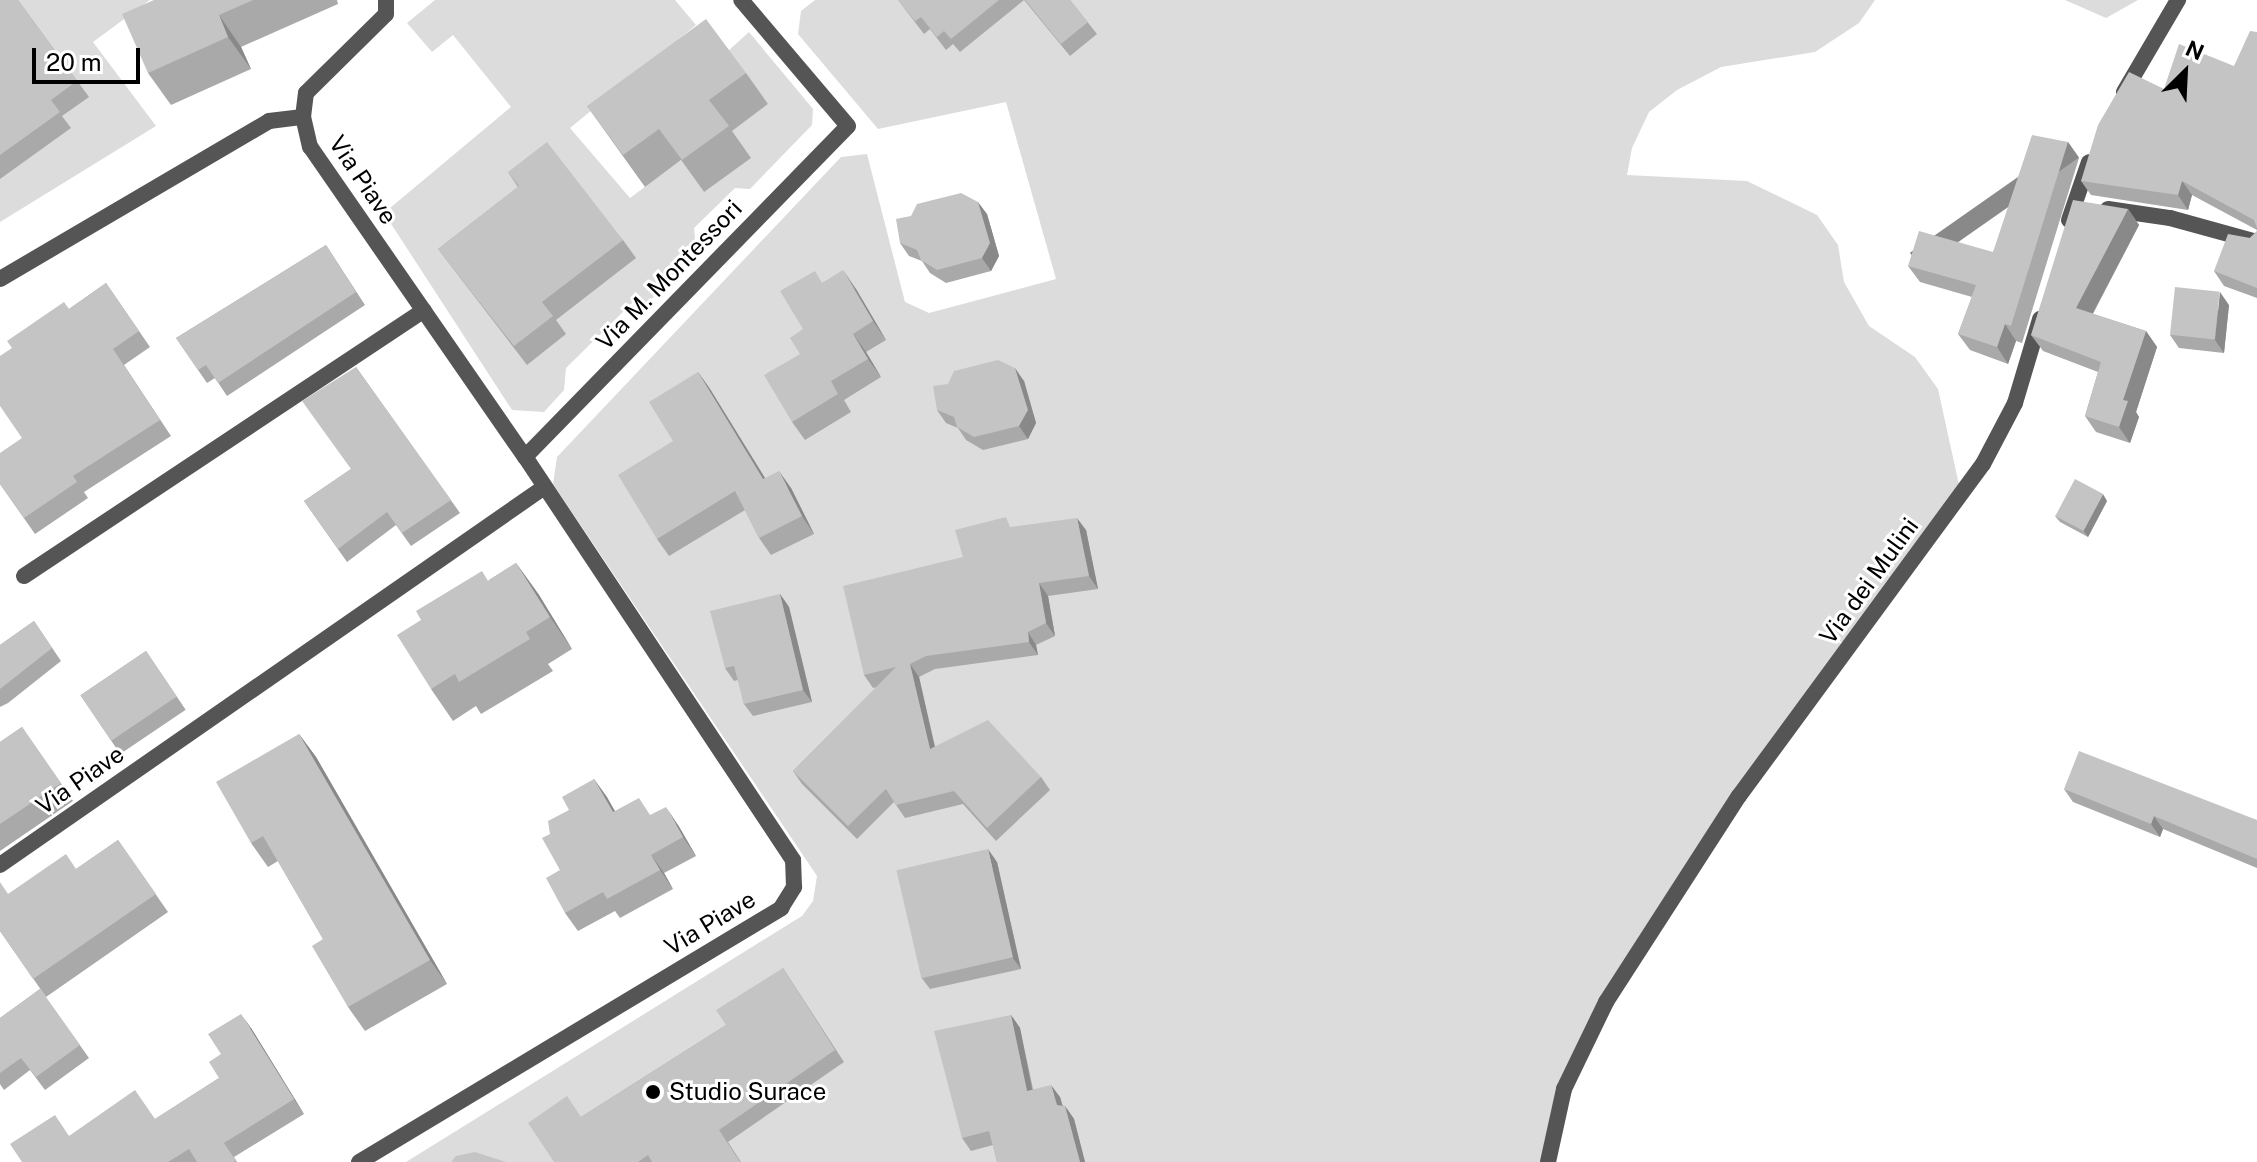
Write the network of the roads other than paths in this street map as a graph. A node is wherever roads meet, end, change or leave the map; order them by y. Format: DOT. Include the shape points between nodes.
graph roads {
  1 [pos="386,0"];
  2 [pos="741,0"];
  3 [pos="2178,0"];
  4 [pos="2114,108"];
  5 [pos="303,117"];
  6 [pos="2093,149"];
  7 [pos="2075,204"];
  8 [pos="2065,232"];
  9 [pos="2257,242"];
  10 [pos="0,279"];
  11 [pos="2043,305"];
  12 [pos="424,310"];
  13 [pos="525,457"];
  14 [pos="543,488"];
  15 [pos="24,576"];
  16 [pos="0,865"];
  17 [pos="359,1162"];
  18 [pos="1548,1162"];
  1 -- 5 [label="street, Via Piave" via="386,14 306,93"];
  2 -- 13 [label="street, Via M. Montessori" via="848,126"];
  3 -- 4 [label="street"];
  5 -- 10 [label="street" via="269,121"];
  5 -- 12 [label="street, Via Piave" via="310,147"];
  6 -- 7 [label="street"];
  7 -- 8 [label="street"];
  7 -- 9 [label="street" via="2170,218"];
  11 -- 18 [label="street, Via dei Mulini" via="2015,403 1983,464 1739,796 1606,1002 1564,1089"];
  12 -- 13 [label="street, Via Piave"];
  12 -- 15 [label="street"];
  13 -- 14 [label="street, Via Piave"];
  14 -- 16 [label="street, Via Piave"];
  14 -- 17 [label="street, Via Piave" via="793,860 794,887 781,908"];
}
